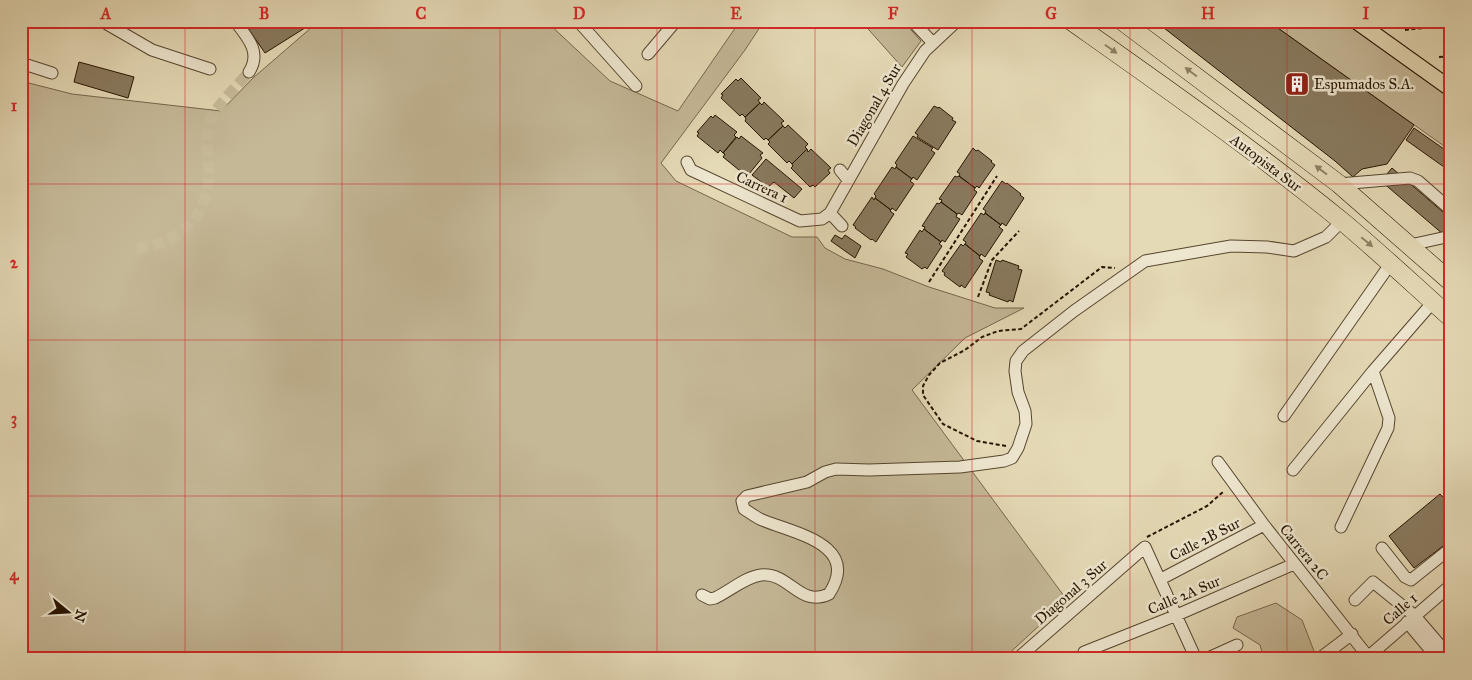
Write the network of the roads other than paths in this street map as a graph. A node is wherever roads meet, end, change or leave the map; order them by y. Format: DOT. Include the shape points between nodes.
graph roads {
  1 [pos="106,21"];
  2 [pos="235,21"];
  3 [pos="578,21"];
  4 [pos="596,21"];
  5 [pos="676,21"];
  6 [pos="1071,21"];
  7 [pos="1122,21"];
  8 [pos="1356,21"];
  9 [pos="916,25"];
  10 [pos="956,27"];
  11 [pos="587,30"];
  12 [pos="933,43"];
  13 [pos="648,54"];
  14 [pos="21,63"];
  15 [pos="210,69"];
  16 [pos="249,72"];
  17 [pos="52,73"];
  18 [pos="636,86"];
  19 [pos="1451,89"];
  20 [pos="687,162"];
  21 [pos="840,170"];
  22 [pos="848,180"];
  23 [pos="1339,184"];
  24 [pos="1451,210"];
  25 [pos="830,213"];
  26 [pos="1342,222"];
  27 [pos="842,226"];
  28 [pos="1451,236"];
  29 [pos="1410,245"];
  30 [pos="1391,263"];
  31 [pos="1451,282"];
  32 [pos="1433,302"];
  33 [pos="1451,318"];
  34 [pos="1373,371"];
  35 [pos="1284,416"];
  36 [pos="1218,462"];
  37 [pos="1293,470"];
  38 [pos="1264,525"];
  39 [pos="1341,527"];
  40 [pos="1382,548"];
  41 [pos="1451,548"];
  42 [pos="1294,564"];
  43 [pos="1160,579"];
  44 [pos="1451,585"];
  45 [pos="702,595"];
  46 [pos="1355,600"];
  47 [pos="1177,615"];
  48 [pos="1411,619"];
  49 [pos="1352,634"];
  50 [pos="1237,645"];
  51 [pos="1084,652"];
  52 [pos="1024,656"];
  53 [pos="1370,657"];
  54 [pos="1451,658"];
  55 [pos="1196,659"];
  56 [pos="1206,659"];
  57 [pos="1319,659"];
  58 [pos="1438,659"];
  1 -- 15 [label="street" via="152,50"];
  2 -- 16 [label="street" via="253,46 255,58"];
  3 -- 11 [label="street"];
  4 -- 11 [label="street"];
  5 -- 13 [label="street"];
  6 -- 26 [label="highway, Autopista Sur, one-way" via="1275,168"];
  23 -- 7 [label="highway, Autopista Sur, one-way"];
  8 -- 19 [label="main road"];
  9 -- 12 [label="street"];
  10 -- 12 [label="street, Diagonal 4 Sur"];
  11 -- 18 [label="street"];
  12 -- 22 [label="street, Diagonal 4 Sur" via="872,128"];
  14 -- 17 [label="street"];
  20 -- 25 [label="street, Carrera 1" via="691,170 800,222 822,219"];
  21 -- 22 [label="street"];
  22 -- 25 [label="street, Diagonal 4 Sur"];
  23 -- 24 [label="street" via="1410,178 1418,181"];
  23 -- 29 [label="highway, Autopista Sur"];
  25 -- 27 [label="street"];
  26 -- 30 [label="highway, Autopista Sur, one-way"];
  26 -- 45 [label="street" via="1326,237 1294,251 1231,246 1145,261 1067,316 1023,351 1016,361 1018,392 1026,424 1012,458 960,466 836,469 807,482 747,496 742,501 744,509 758,518 814,538 829,551 837,566 834,583 829,594 814,598 778,577 760,576 716,598"];
  28 -- 29 [label="street"];
  29 -- 31 [label="highway, Autopista Sur"];
  30 -- 32 [label="highway, Autopista Sur"];
  30 -- 35 [label="street"];
  32 -- 33 [label="highway, Autopista Sur"];
  32 -- 34 [label="street"];
  34 -- 37 [label="street"];
  34 -- 39 [label="street" via="1389,418 1388,428"];
  36 -- 38 [label="street, Carrera 2C"];
  38 -- 42 [label="street, Carrera 2C"];
  38 -- 43 [label="street, Calle 2B Sur"];
  40 -- 41 [label="street" via="1411,580"];
  42 -- 47 [label="street, Calle 2A Sur"];
  42 -- 49 [label="street, Carrera 2C"];
  43 -- 47 [label="street"];
  43 -- 52 [label="street, Diagonal 3 Sur" via="1145,547"];
  44 -- 48 [label="street, Calle 1"];
  46 -- 48 [label="street" via="1373,582"];
  47 -- 51 [label="street, Calle 2A Sur"];
  47 -- 55 [label="street"];
  48 -- 53 [label="street, Calle 1"];
  48 -- 54 [label="street"];
  48 -- 58 [label="street"];
  49 -- 53 [label="street, Carrera 2C"];
  49 -- 57 [label="street"];
  50 -- 56 [label="street"];
}
